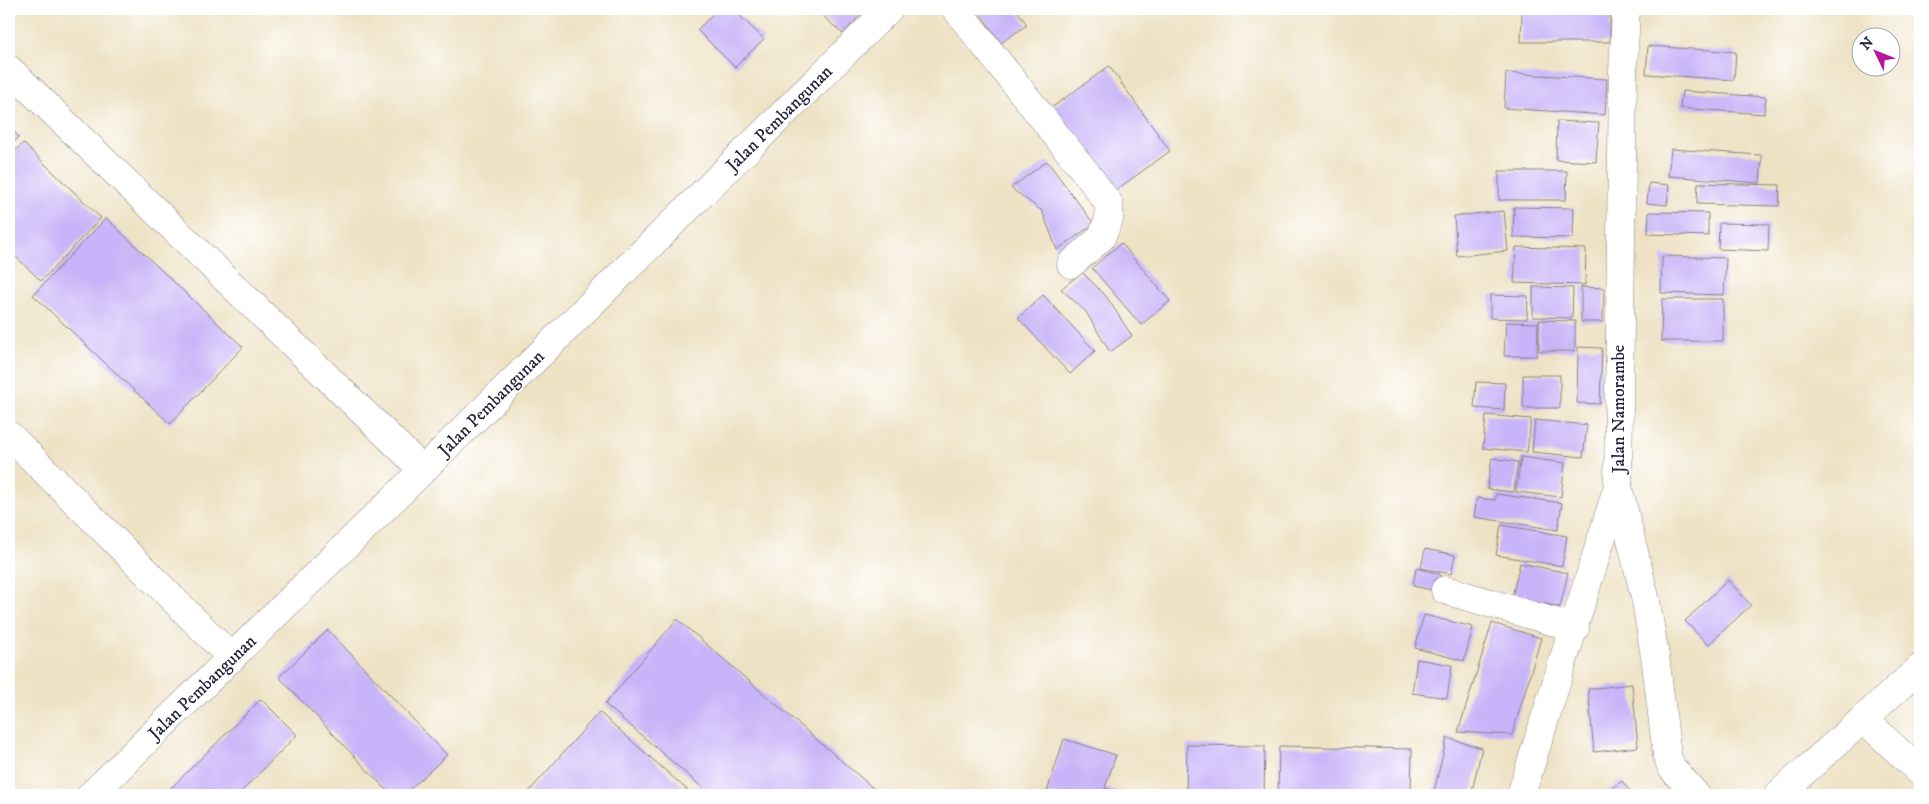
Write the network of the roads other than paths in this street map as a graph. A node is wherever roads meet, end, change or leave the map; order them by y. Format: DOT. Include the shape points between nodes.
graph roads {
  1 [pos="889,9"];
  2 [pos="956,9"];
  3 [pos="1626,9"];
  4 [pos="9,69"];
  5 [pos="1071,264"];
  6 [pos="9,435"];
  7 [pos="423,470"];
  8 [pos="1618,486"];
  9 [pos="1445,590"];
  10 [pos="1575,628"];
  11 [pos="232,658"];
  12 [pos="1920,668"];
  13 [pos="1864,719"];
  14 [pos="1920,772"];
  15 [pos="91,795"];
  16 [pos="1521,795"];
  17 [pos="1696,795"];
  18 [pos="1778,795"];
  1 -- 7 [label="street, Jalan Pembangunan"];
  2 -- 5 [label="street" via="1109,204 1109,219 1101,238"];
  3 -- 8 [label="street, Jalan Namorambe"];
  4 -- 7 [label="street"];
  6 -- 11 [label="street"];
  7 -- 11 [label="street, Jalan Pembangunan"];
  8 -- 10 [label="street, Jalan Namorambe"];
  8 -- 17 [label="street" via="1646,601 1667,756 1672,768"];
  9 -- 10 [label="street"];
  10 -- 16 [label="street, Jalan Namorambe"];
  11 -- 15 [label="street, Jalan Pembangunan"];
  12 -- 13 [label="street"];
  13 -- 14 [label="street"];
  13 -- 18 [label="street"];
}
